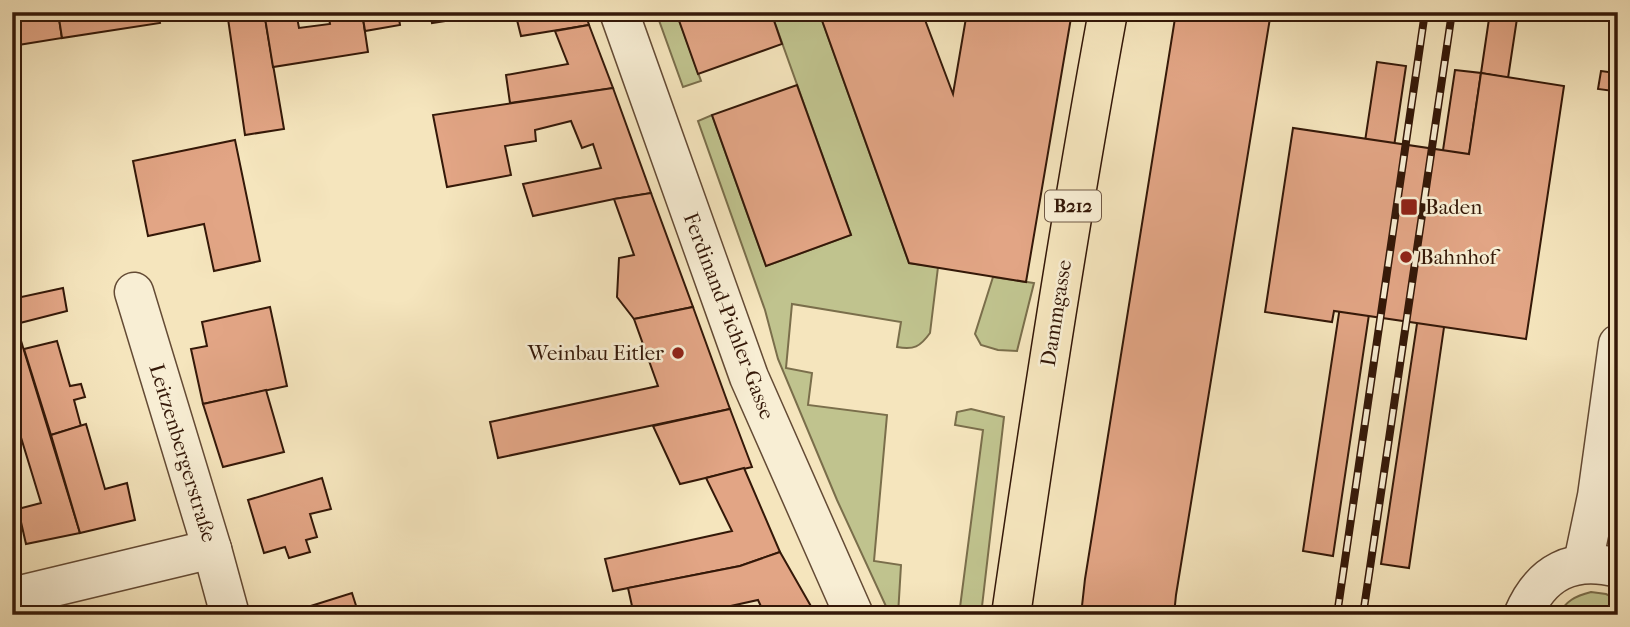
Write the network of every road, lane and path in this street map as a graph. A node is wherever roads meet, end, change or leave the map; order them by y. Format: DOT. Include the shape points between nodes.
graph roads {
  1 [pos="619,12"];
  2 [pos="1108,12"];
  3 [pos="134,292"];
  4 [pos="1618,344"];
  5 [pos="212,549"];
  6 [pos="1600,566"];
  7 [pos="12,597"];
  8 [pos="230,615"];
  9 [pos="854,615"];
  10 [pos="1011,615"];
  11 [pos="1523,615"];
  1 -- 9 [label="street, Ferdinand-Pichler-Gasse" via="749,377"];
  2 -- 10 [label="main road, Dammgasse / B212"];
  3 -- 5 [label="street, Leitzenbergerstraße"];
  4 -- 6 [label="street" via="1597,496"];
  5 -- 7 [label="street"];
  5 -- 8 [label="street, Leitzenbergerstraße"];
  6 -- 11 [label="street" via="1567,568 1552,575"];
}
